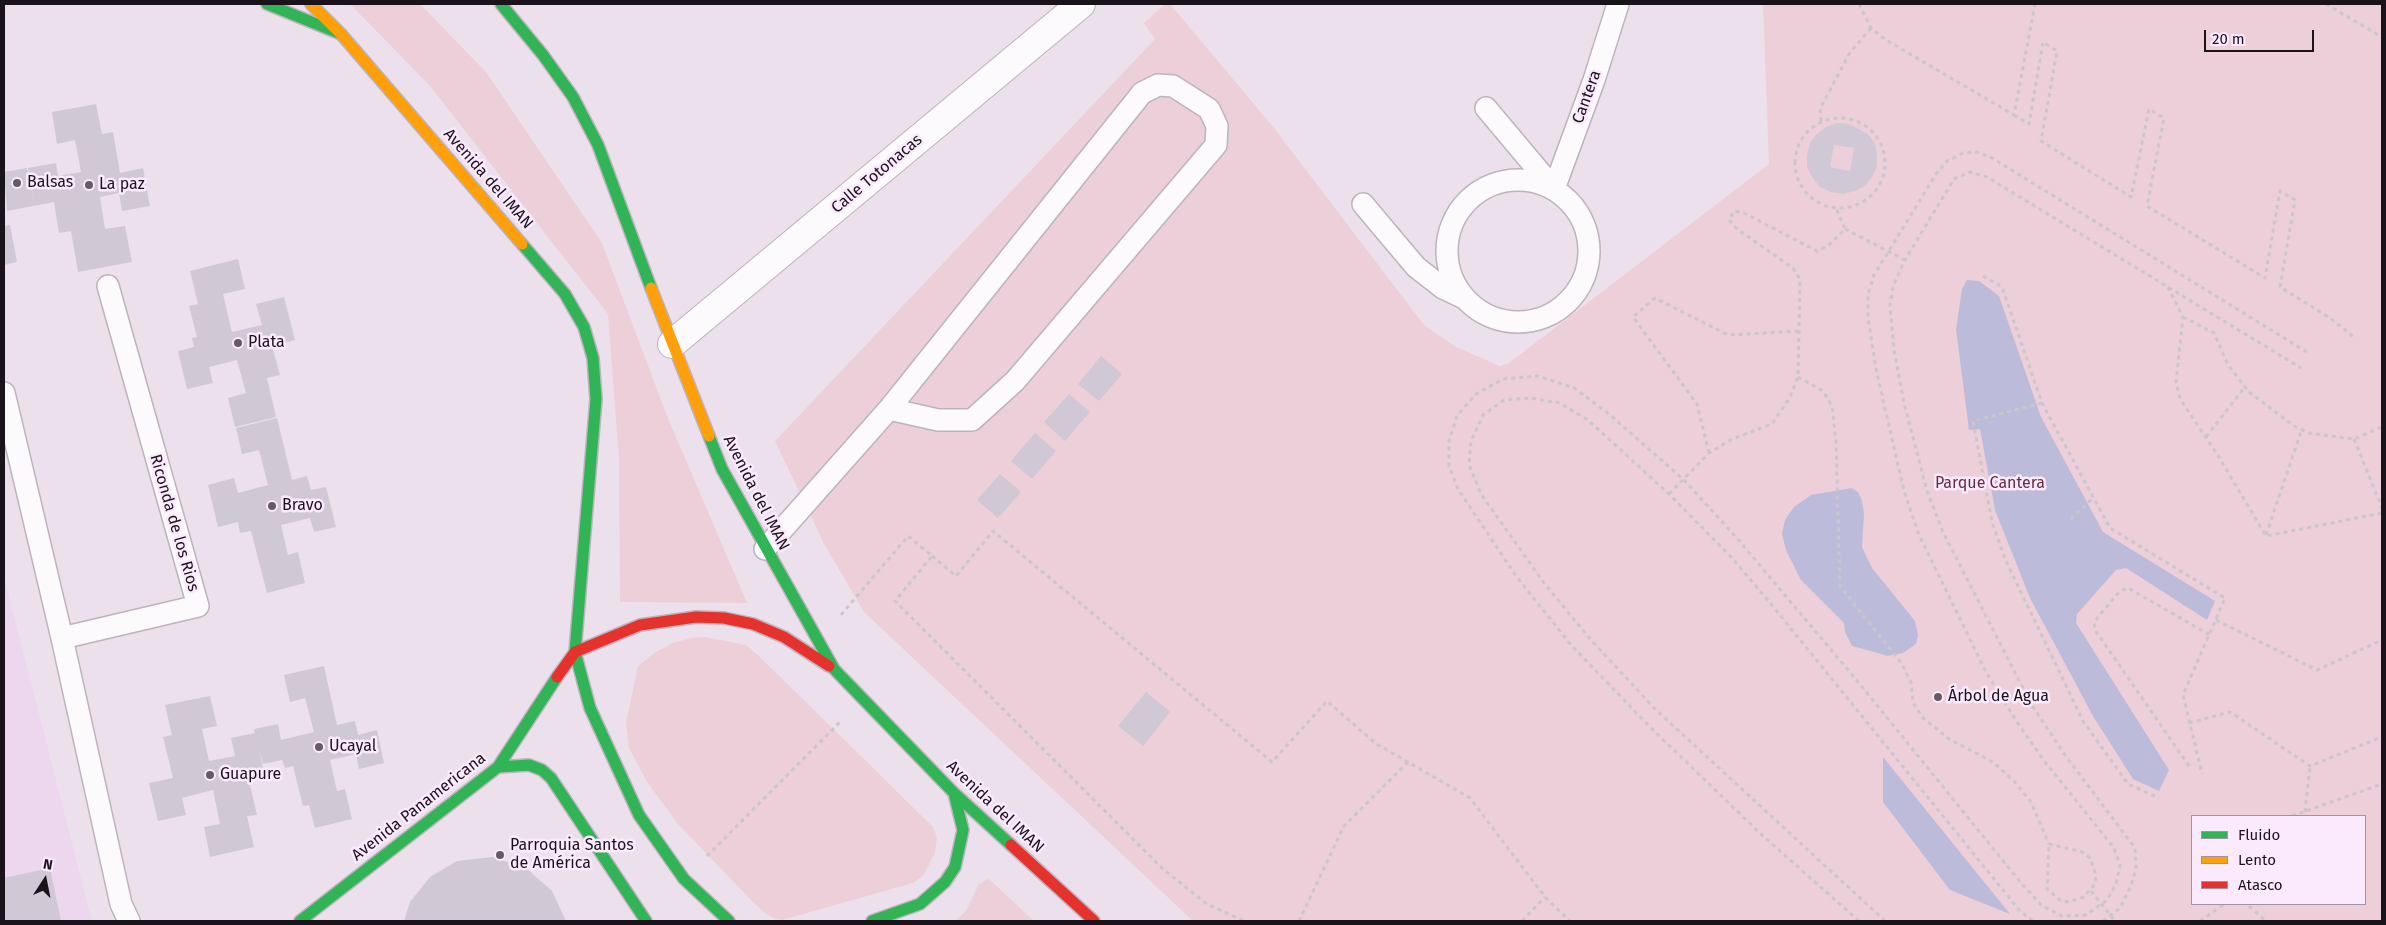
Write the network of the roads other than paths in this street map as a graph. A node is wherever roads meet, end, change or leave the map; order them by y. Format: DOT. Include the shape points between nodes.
graph roads {
  1 [pos="267,4"];
  2 [pos="311,4"];
  3 [pos="501,4"];
  4 [pos="1081,4"];
  5 [pos="1618,4"];
  6 [pos="341,34"];
  7 [pos="1486,108"];
  8 [pos="1554,189"];
  9 [pos="1363,204"];
  10 [pos="108,286"];
  11 [pos="1466,299"];
  12 [pos="672,344"];
  13 [pos="4,393"];
  14 [pos="889,409"];
  15 [pos="765,549"];
  16 [pos="62,638"];
  17 [pos="575,652"];
  18 [pos="834,669"];
  19 [pos="498,767"];
  20 [pos="954,793"];
  21 [pos="129,921"];
  22 [pos="300,921"];
  23 [pos="646,921"];
  24 [pos="729,921"];
  25 [pos="872,921"];
  26 [pos="1094,921"];
  1 -- 6 [label="main road"];
  2 -- 6 [label="main road, Avenida del IMAN"];
  3 -- 12 [label="main road, Avenida del IMAN" via="574,97 598,145"];
  4 -- 12 [label="street, Calle Totonacas"];
  5 -- 8 [label="lane, Cantera"];
  6 -- 17 [label="main road, Avenida del IMAN" via="565,294 584,327 593,358 596,399"];
  7 -- 8 [label="lane"];
  8 -- 11 [label="lane" via="1533,182 1510,180 1489,186 1465,204 1456,216 1448,237 1447,260 1453,281"];
  8 -- 11 [label="lane" via="1572,205 1586,226 1590,250 1586,275 1574,296 1555,312 1532,321 1507,321 1484,313"];
  9 -- 11 [label="lane" via="1416,267 1443,288"];
  10 -- 16 [label="lane, Riconda de los Rios" via="198,606"];
  12 -- 15 [label="main road, Avenida del IMAN" via="722,469"];
  13 -- 16 [label="lane"];
  14 -- 14 [label="lane" via="938,420 972,420 1015,381 1216,146 1216,126 1209,109 1173,86 1158,84 1142,93"];
  14 -- 15 [label="lane"];
  15 -- 18 [label="main road, Avenida del IMAN"];
  16 -- 21 [label="lane" via="121,904"];
  17 -- 18 [label="main road" via="640,625 696,616 753,624 784,637"];
  17 -- 19 [label="main road, Avenida Panamericana"];
  17 -- 24 [label="main road, Avenida del IMAN" via="590,708 636,807 684,879"];
  18 -- 20 [label="main road, Avenida del IMAN"];
  19 -- 22 [label="main road, Avenida Panamericana"];
  19 -- 23 [label="main road" via="529,765 551,778"];
  20 -- 25 [label="main road" via="963,830 954,867 945,882 920,904"];
  20 -- 26 [label="main road, Avenida del IMAN"];
}
